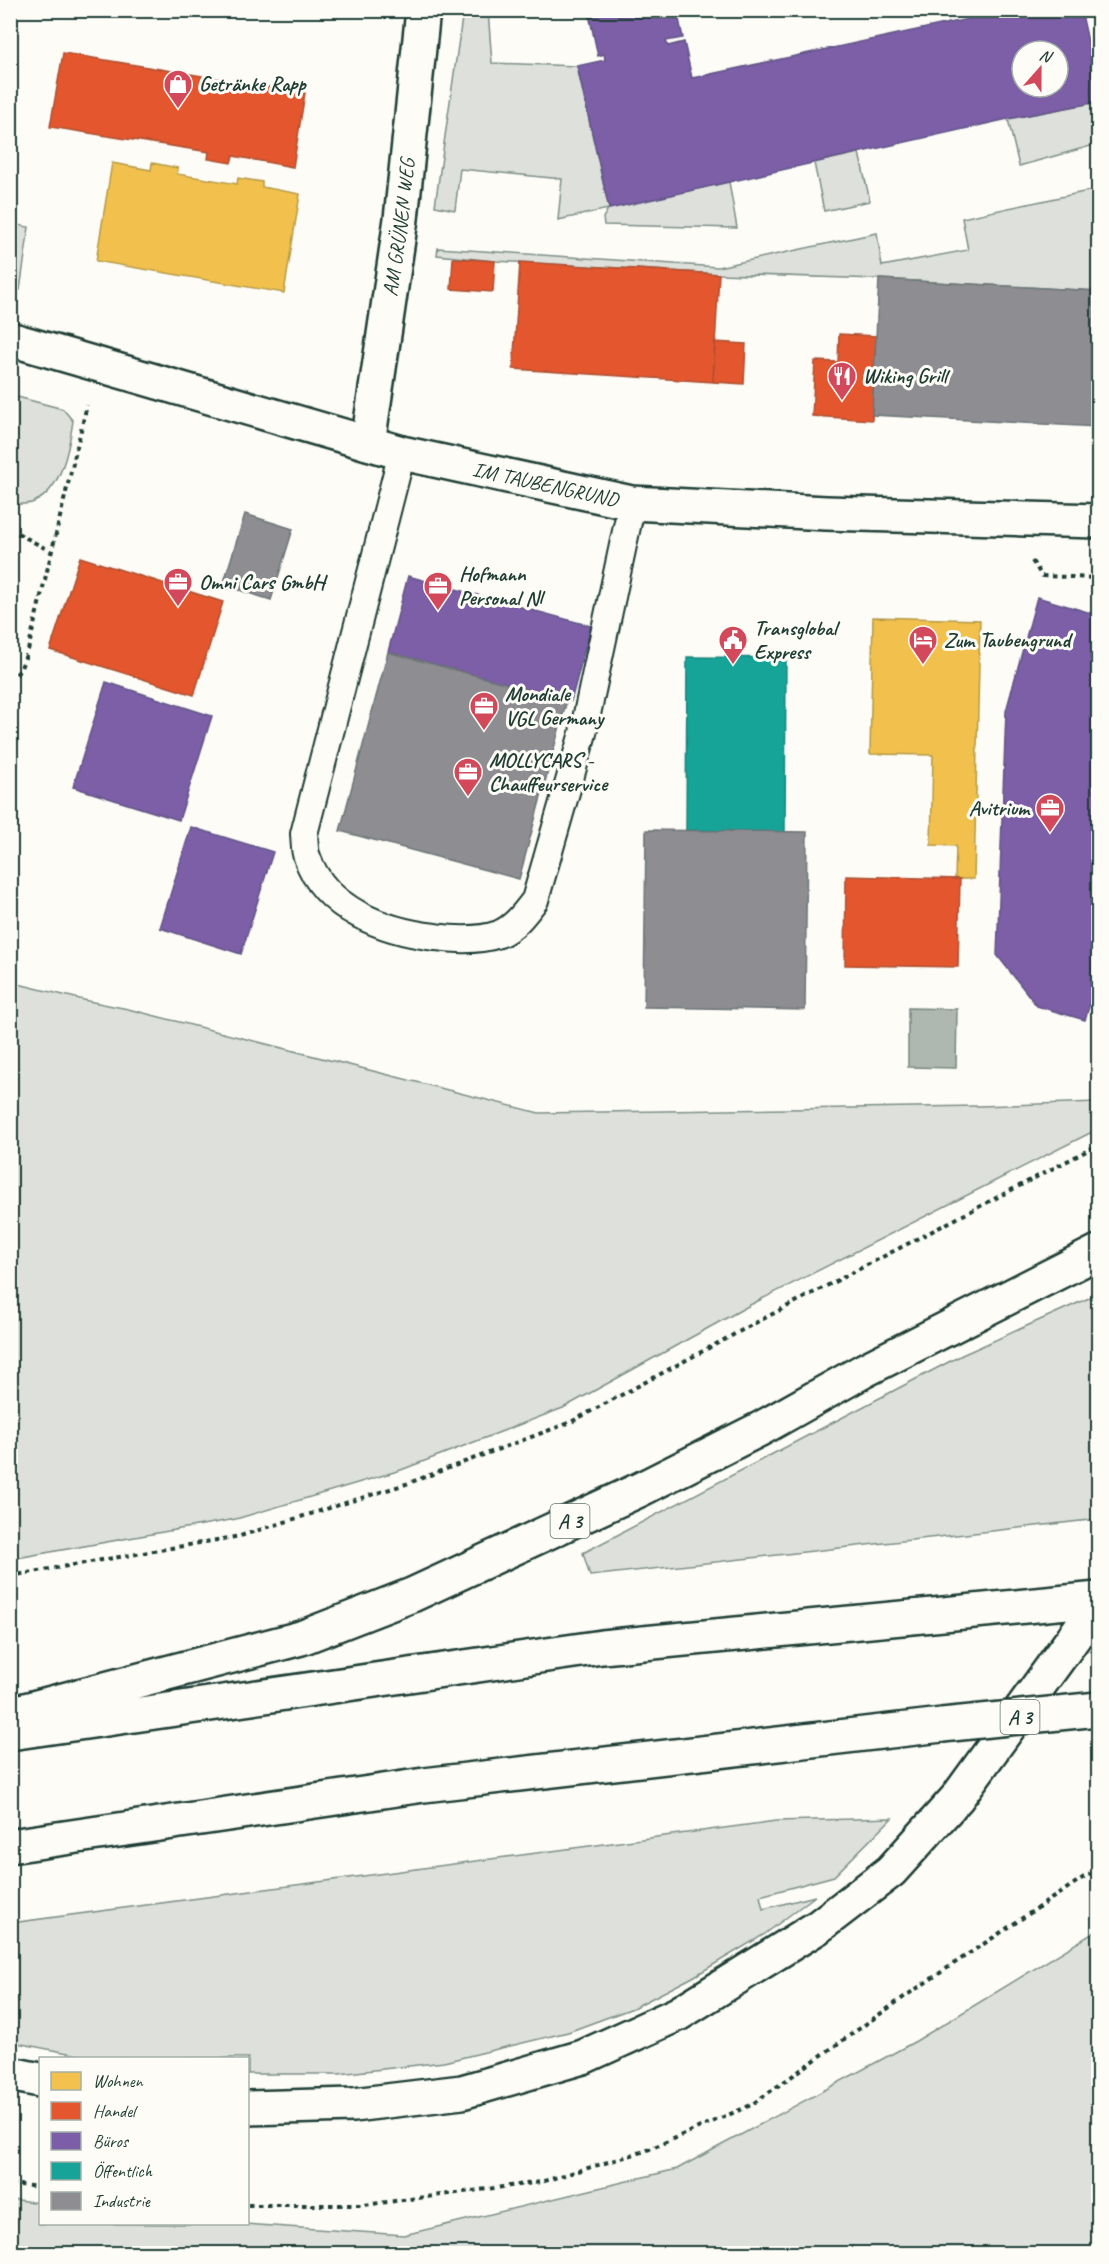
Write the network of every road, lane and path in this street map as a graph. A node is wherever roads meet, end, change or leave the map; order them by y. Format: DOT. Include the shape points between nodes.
graph roads {
  1 [pos="423,10"];
  2 [pos="10,339"];
  3 [pos="98,364"];
  4 [pos="368,444"];
  5 [pos="402,453"];
  6 [pos="632,503"];
  7 [pos="1098,521"];
  8 [pos="10,529"];
  9 [pos="50,551"];
  10 [pos="10,681"];
  11 [pos="1098,1145"];
  12 [pos="1098,1252"];
  13 [pos="10,1576"];
  14 [pos="1098,1601"];
  15 [pos="1098,1709"];
  16 [pos="10,1714"];
  17 [pos="10,1733"];
  18 [pos="10,1846"];
  19 [pos="1098,1873"];
  20 [pos="10,2074"];
  21 [pos="39,2080"];
  22 [pos="249,2108"];
  23 [pos="10,2184"];
  24 [pos="39,2187"];
  25 [pos="249,2205"];
  1 -- 4 [label="main road, AM GRÜNEN WEG" via="401,219"];
  2 -- 3 [label="main road, IM TAUBENGRUND"];
  3 -- 4 [label="main road, IM TAUBENGRUND"];
  3 -- 9 [label="path"];
  4 -- 5 [label="main road, IM TAUBENGRUND"];
  5 -- 6 [label="main road, IM TAUBENGRUND"];
  5 -- 6 [label="lane" via="304,834 306,856 328,892 349,909 408,934 460,940 498,934 519,921 535,900 583,733"];
  6 -- 7 [label="main road, IM TAUBENGRUND"];
  8 -- 9 [label="path"];
  9 -- 10 [label="path" via="28,650 20,670"];
  11 -- 13 [label="path" via="572,1422 406,1484 240,1536"];
  12 -- 16 [label="main road, A 3" via="639,1490 412,1595 301,1638"];
  14 -- 17 [label="main road" via="602,1647"];
  14 -- 22 [label="main road" via="957,1798 891,1871 818,1927 678,2014 583,2057 462,2092 353,2105"];
  15 -- 18 [label="main road, A 3, bridge" via="424,1785"];
  19 -- 25 [label="path" via="1087,1875 907,1995 751,2105 645,2151 541,2182 364,2205"];
  20 -- 21 [label="main road"];
  23 -- 24 [label="path"];
}
